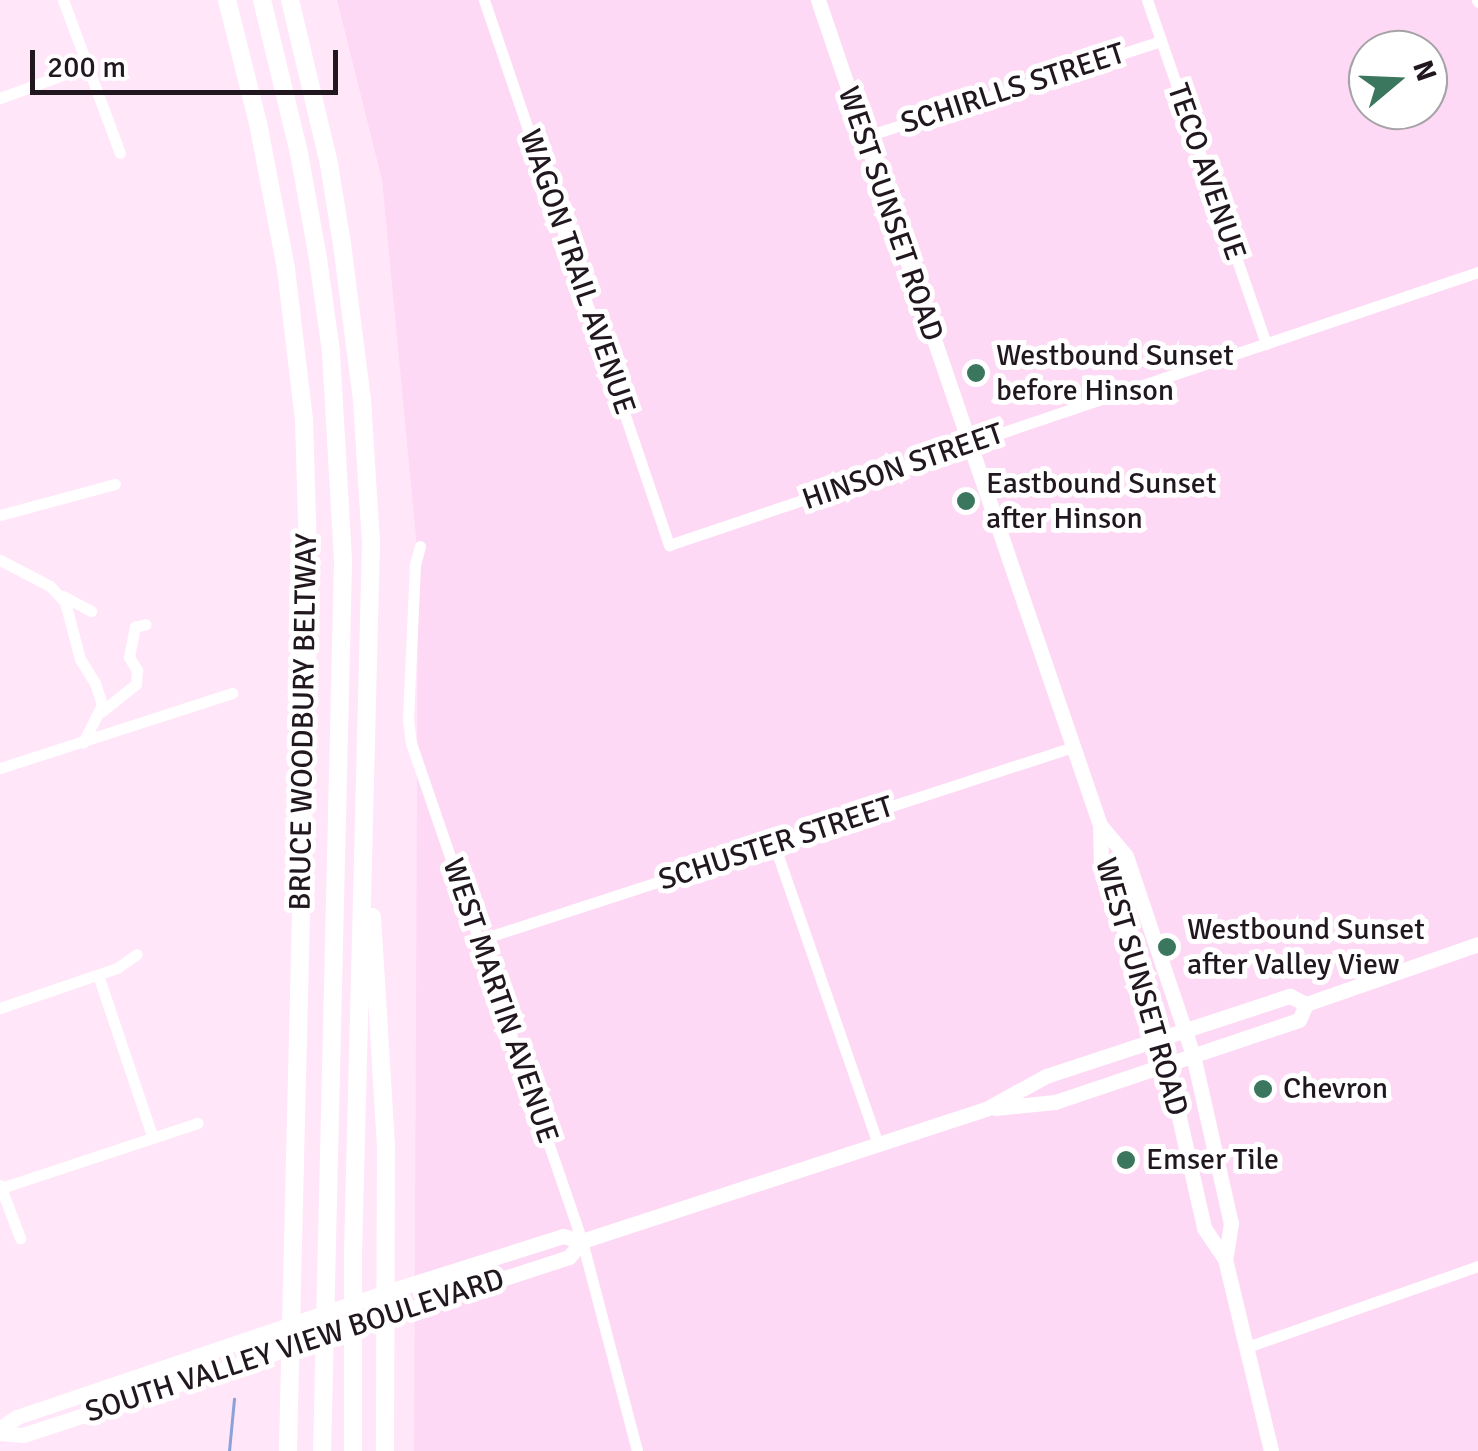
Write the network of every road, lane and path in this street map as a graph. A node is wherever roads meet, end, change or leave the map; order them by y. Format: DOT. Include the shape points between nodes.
graph roads {
  1 [pos="64,0"];
  2 [pos="227,0"];
  3 [pos="262,0"];
  4 [pos="290,0"];
  5 [pos="484,0"];
  6 [pos="818,0"];
  7 [pos="1146,0"];
  8 [pos="1161,41"];
  9 [pos="87,66"];
  10 [pos="0,98"];
  11 [pos="864,137"];
  12 [pos="120,153"];
  13 [pos="1478,272"];
  14 [pos="1266,344"];
  15 [pos="969,445"];
  16 [pos="116,484"];
  17 [pos="0,515"];
  18 [pos="669,545"];
  19 [pos="420,546"];
  20 [pos="0,560"];
  21 [pos="60,594"];
  22 [pos="91,611"];
  23 [pos="146,624"];
  24 [pos="232,694"];
  25 [pos="98,715"];
  26 [pos="83,743"];
  27 [pos="1073,747"];
  28 [pos="0,768"];
  29 [pos="365,812"];
  30 [pos="1100,825"];
  31 [pos="774,844"];
  32 [pos="479,940"];
  33 [pos="1477,949"];
  34 [pos="137,954"];
  35 [pos="98,975"];
  36 [pos="1306,1004"];
  37 [pos="0,1008"];
  38 [pos="1186,1030"];
  39 [pos="1161,1038"];
  40 [pos="1193,1055"];
  41 [pos="1167,1064"];
  42 [pos="986,1109"];
  43 [pos="198,1124"];
  44 [pos="153,1138"];
  45 [pos="878,1144"];
  46 [pos="0,1186"];
  47 [pos="20,1238"];
  48 [pos="582,1241"];
  49 [pos="1226,1259"];
  50 [pos="1478,1266"];
  51 [pos="1247,1347"];
  52 [pos="0,1430"];
  53 [pos="288,1451"];
  54 [pos="322,1451"];
  55 [pos="353,1451"];
  56 [pos="386,1451"];
  57 [pos="637,1451"];
  58 [pos="1271,1451"];
  1 -- 9 [label="street"];
  2 -- 53 [label="highway, BRUCE WOODBURY BELTWAY" via="286,268 304,419 308,602"];
  3 -- 54 [label="highway, BRUCE WOODBURY BELTWAY" via="320,278 344,562"];
  4 -- 29 [label="highway" via="329,164 362,400 372,559"];
  5 -- 18 [label="street, WAGON TRAIL AVENUE"];
  6 -- 11 [label="main road, WEST SUNSET ROAD"];
  7 -- 8 [label="street, TECO AVENUE"];
  8 -- 11 [label="street, SCHIRLLS STREET"];
  8 -- 14 [label="street, TECO AVENUE"];
  9 -- 10 [label="street"];
  9 -- 12 [label="street"];
  11 -- 15 [label="main road, WEST SUNSET ROAD"];
  13 -- 14 [label="street, HINSON STREET"];
  14 -- 15 [label="street, HINSON STREET"];
  15 -- 18 [label="street, HINSON STREET"];
  15 -- 27 [label="main road, WEST SUNSET ROAD"];
  16 -- 17 [label="street"];
  19 -- 32 [label="street, WEST MARTIN AVENUE" via="411,744"];
  20 -- 21 [label="street"];
  21 -- 22 [label="street"];
  21 -- 25 [label="street" via="100,697"];
  23 -- 25 [label="street" via="135,627 129,657 136,684"];
  24 -- 26 [label="street"];
  25 -- 26 [label="street"];
  26 -- 28 [label="street"];
  27 -- 30 [label="main road, WEST SUNSET ROAD"];
  27 -- 31 [label="street, SCHUSTER STREET"];
  29 -- 55 [label="highway"];
  29 -- 56 [label="highway" via="385,1125"];
  30 -- 38 [label="main road, WEST SUNSET ROAD" via="1126,856"];
  30 -- 39 [label="main road, WEST SUNSET ROAD" via="1101,864"];
  31 -- 32 [label="street, SCHUSTER STREET"];
  31 -- 45 [label="street"];
  32 -- 48 [label="street, WEST MARTIN AVENUE"];
  33 -- 36 [label="main road, SOUTH VALLEY VIEW BOULEVARD"];
  34 -- 35 [label="street"];
  35 -- 37 [label="street"];
  35 -- 44 [label="street"];
  36 -- 38 [label="main road, SOUTH VALLEY VIEW BOULEVARD" via="1290,996"];
  36 -- 40 [label="main road, SOUTH VALLEY VIEW BOULEVARD" via="1298,1020"];
  38 -- 39 [label="main road, SOUTH VALLEY VIEW BOULEVARD"];
  38 -- 40 [label="main road, WEST SUNSET ROAD"];
  39 -- 41 [label="main road, WEST SUNSET ROAD"];
  39 -- 42 [label="main road, SOUTH VALLEY VIEW BOULEVARD" via="1046,1076"];
  40 -- 41 [label="main road, SOUTH VALLEY VIEW BOULEVARD"];
  40 -- 49 [label="main road, WEST SUNSET ROAD" via="1230,1223"];
  41 -- 42 [label="main road, SOUTH VALLEY VIEW BOULEVARD" via="1055,1102"];
  41 -- 49 [label="main road, WEST SUNSET ROAD" via="1204,1228"];
  42 -- 45 [label="main road, SOUTH VALLEY VIEW BOULEVARD"];
  43 -- 44 [label="street"];
  44 -- 46 [label="street"];
  45 -- 48 [label="main road, SOUTH VALLEY VIEW BOULEVARD"];
  46 -- 47 [label="street"];
  48 -- 52 [label="main road, SOUTH VALLEY VIEW BOULEVARD" via="563,1236 396,1289 17,1417"];
  48 -- 52 [label="main road, SOUTH VALLEY VIEW BOULEVARD" via="569,1256 398,1313 23,1434"];
  48 -- 57 [label="street, WEST MARTIN AVENUE"];
  49 -- 51 [label="main road, WEST SUNSET ROAD"];
  50 -- 51 [label="street"];
  51 -- 58 [label="main road, WEST SUNSET ROAD"];
}
